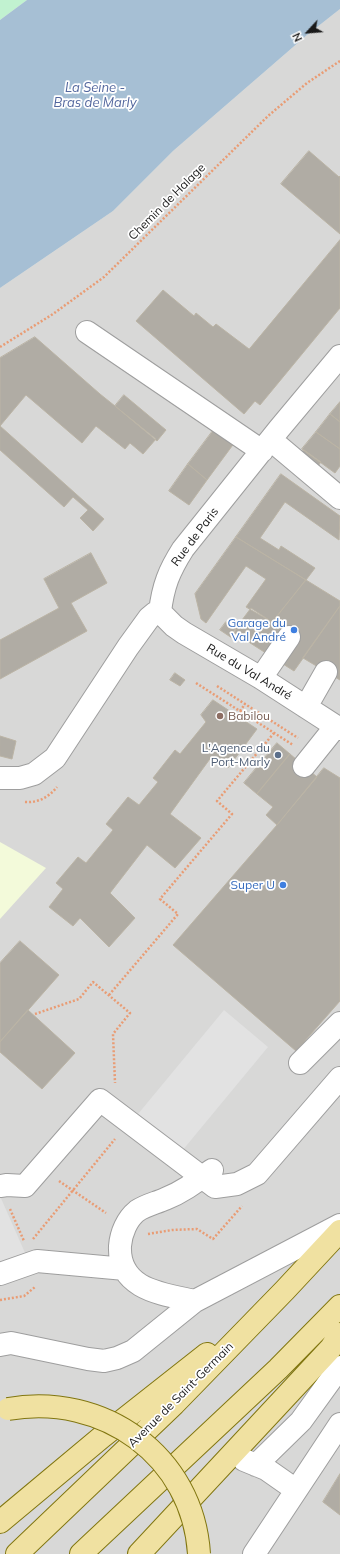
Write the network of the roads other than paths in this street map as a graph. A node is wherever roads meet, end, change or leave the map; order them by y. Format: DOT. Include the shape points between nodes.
graph roads {
  1 [pos="87,332"];
  2 [pos="340,356"];
  3 [pos="267,445"];
  4 [pos="340,498"];
  5 [pos="160,612"];
  6 [pos="289,637"];
  7 [pos="326,672"];
  8 [pos="261,678"];
  9 [pos="306,707"];
  10 [pos="338,728"];
  11 [pos="301,757"];
  12 [pos="0,778"];
  13 [pos="340,1023"];
  14 [pos="300,1063"];
  15 [pos="340,1078"];
  16 [pos="207,1174"];
  17 [pos="0,1186"];
  18 [pos="340,1225"];
  19 [pos="340,1231"];
  20 [pos="125,1269"];
  21 [pos="0,1274"];
  22 [pos="278,1298"];
  23 [pos="195,1301"];
  24 [pos="340,1306"];
  25 [pos="340,1334"];
  26 [pos="0,1345"];
  27 [pos="340,1367"];
  28 [pos="4,1410"];
  29 [pos="340,1424"];
  30 [pos="230,1454"];
  31 [pos="256,1465"];
  32 [pos="296,1490"];
  33 [pos="0,1522"];
  34 [pos="17,1554"];
  35 [pos="81,1554"];
  36 [pos="139,1554"];
  37 [pos="199,1554"];
  38 [pos="254,1554"];
  1 -- 3 [label="street"];
  2 -- 3 [label="street, Rue de Paris"];
  3 -- 4 [label="street"];
  3 -- 5 [label="street, Rue de Paris" via="183,549 165,583"];
  5 -- 8 [label="street, Rue du Val André" via="179,629"];
  5 -- 12 [label="street" via="149,618 132,641 55,758 34,774 20,778"];
  6 -- 8 [label="street"];
  7 -- 9 [label="street"];
  8 -- 9 [label="street, Rue du Val André"];
  9 -- 10 [label="street, Rue du Val André"];
  10 -- 11 [label="street"];
  13 -- 14 [label="street"];
  15 -- 16 [label="street" via="257,1174 237,1184 215,1187"];
  16 -- 17 [label="street" via="100,1100 25,1186"];
  16 -- 20 [label="street" via="190,1187 142,1208 131,1217 121,1240 120,1250"];
  18 -- 23 [label="street"];
  19 -- 22 [label="main road, Avenue de Saint-Germain"];
  20 -- 21 [label="street" via="37,1261 29,1255"];
  20 -- 23 [label="street" via="137,1284 146,1289"];
  22 -- 33 [label="main road" via="103,1436"];
  22 -- 34 [label="main road, Avenue de Saint-Germain" via="174,1404"];
  23 -- 26 [label="street" via="133,1351 104,1361 11,1343"];
  24 -- 35 [label="main road" via="278,1369"];
  25 -- 30 [label="main road" via="331,1348"];
  27 -- 31 [label="street" via="301,1421"];
  28 -- 37 [label="main road, bridge" via="42,1406 75,1409 109,1420 135,1436 160,1459 181,1488 193,1519"];
  29 -- 32 [label="street"];
  30 -- 31 [label="street"];
  30 -- 36 [label="main road"];
  31 -- 32 [label="street"];
  32 -- 38 [label="street"];
}
